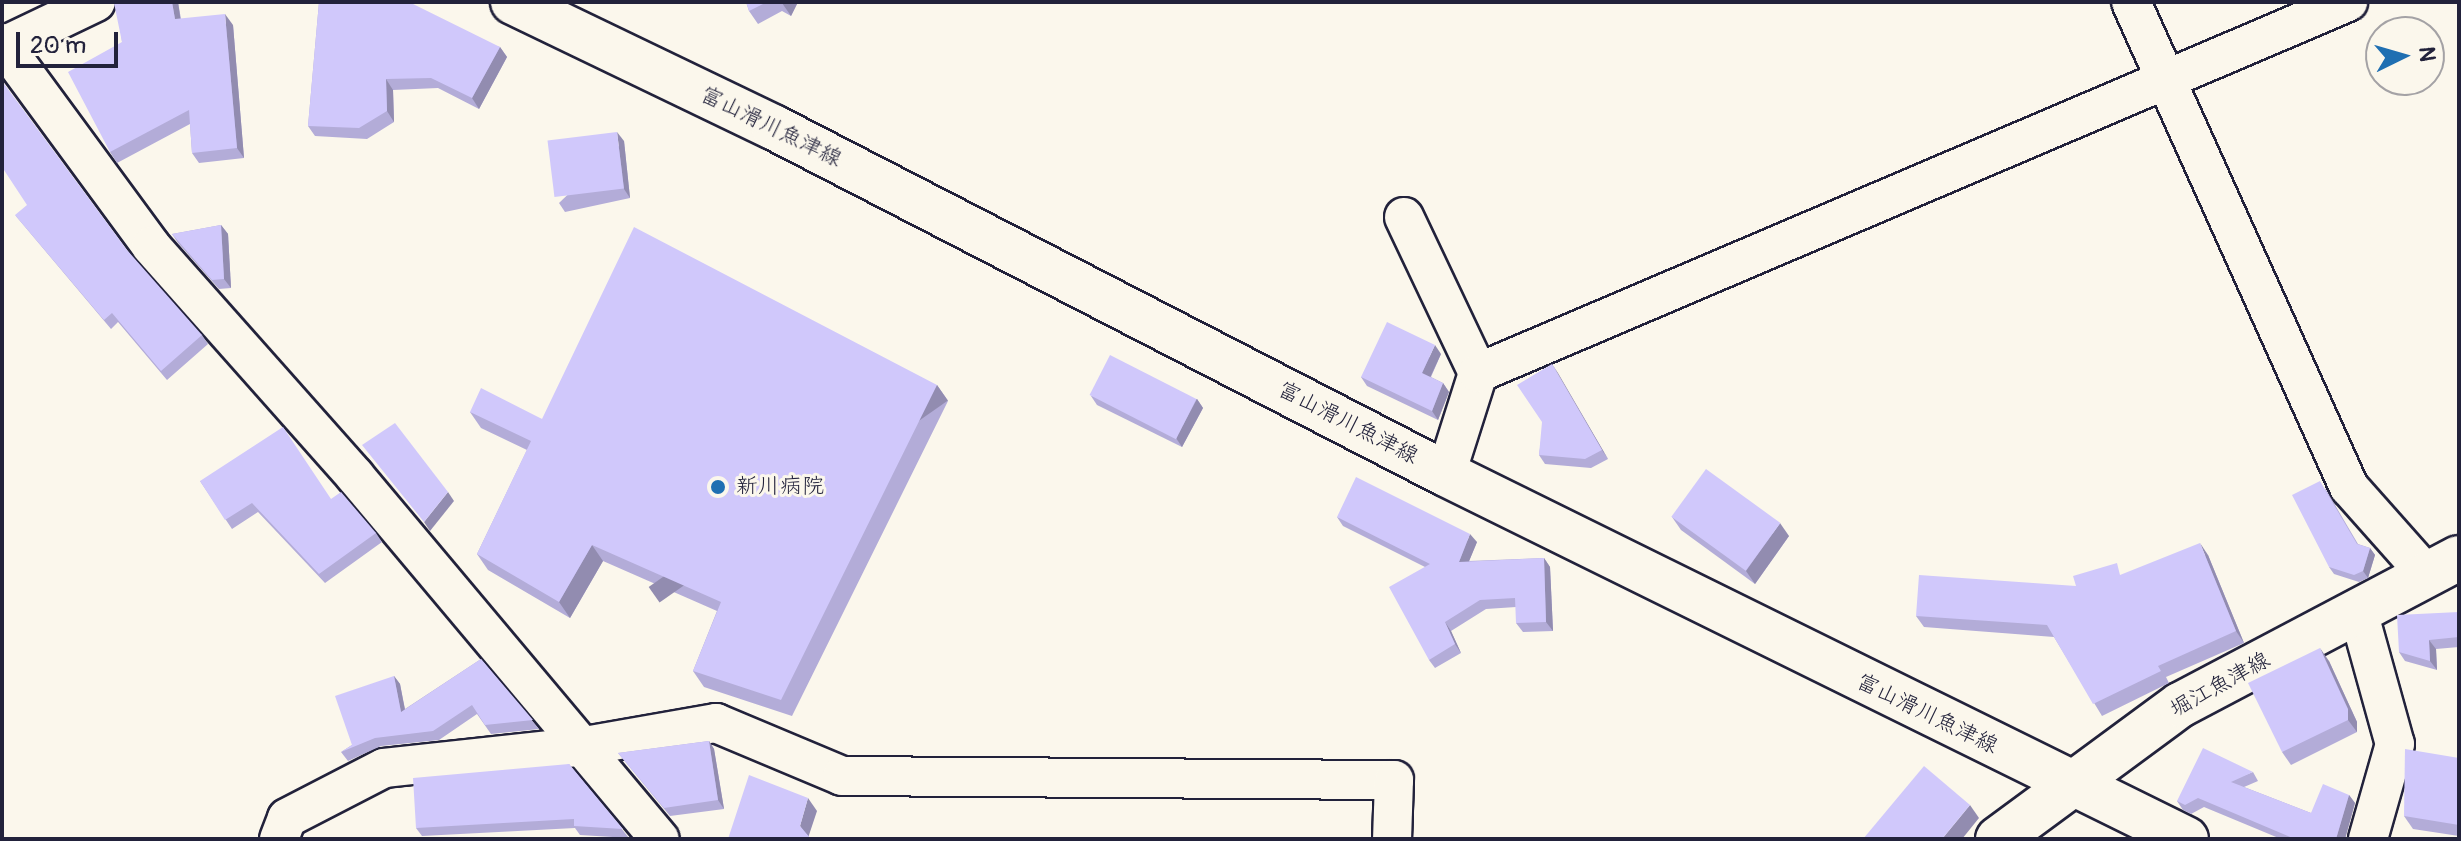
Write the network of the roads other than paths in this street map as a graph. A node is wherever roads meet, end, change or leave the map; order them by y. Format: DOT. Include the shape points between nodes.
graph roads {
  1 [pos="96,2"];
  2 [pos="513,2"];
  3 [pos="2131,2"];
  4 [pos="2348,2"];
  5 [pos="3,46"];
  6 [pos="2163,82"];
  7 [pos="1404,217"];
  8 [pos="1478,373"];
  9 [pos="1446,474"];
  10 [pos="2443,567"];
  11 [pos="2358,611"];
  12 [pos="585,746"];
  13 [pos="2072,782"];
  14 [pos="279,839"];
  15 [pos="660,839"];
  16 [pos="1392,839"];
  17 [pos="1998,839"];
  18 [pos="2186,839"];
  19 [pos="2368,839"];
  1 -- 5 [label="street"];
  2 -- 9 [label="main road, 富山滑川魚津線" via="773,127"];
  3 -- 6 [label="street"];
  4 -- 6 [label="street"];
  5 -- 12 [label="street" via="151,246"];
  6 -- 8 [label="street"];
  6 -- 10 [label="street" via="2349,487"];
  7 -- 8 [label="street"];
  8 -- 9 [label="street"];
  9 -- 13 [label="main road, 富山滑川魚津線"];
  10 -- 11 [label="main road, 堀江魚津線"];
  11 -- 13 [label="main road, 堀江魚津線" via="2180,705"];
  11 -- 19 [label="street" via="2395,744"];
  12 -- 14 [label="street" via="384,768 287,818"];
  12 -- 15 [label="street"];
  12 -- 16 [label="street" via="716,723 842,776 1394,780"];
  13 -- 17 [label="main road, 堀江魚津線"];
  13 -- 18 [label="main road, 富山滑川魚津線"];
}
